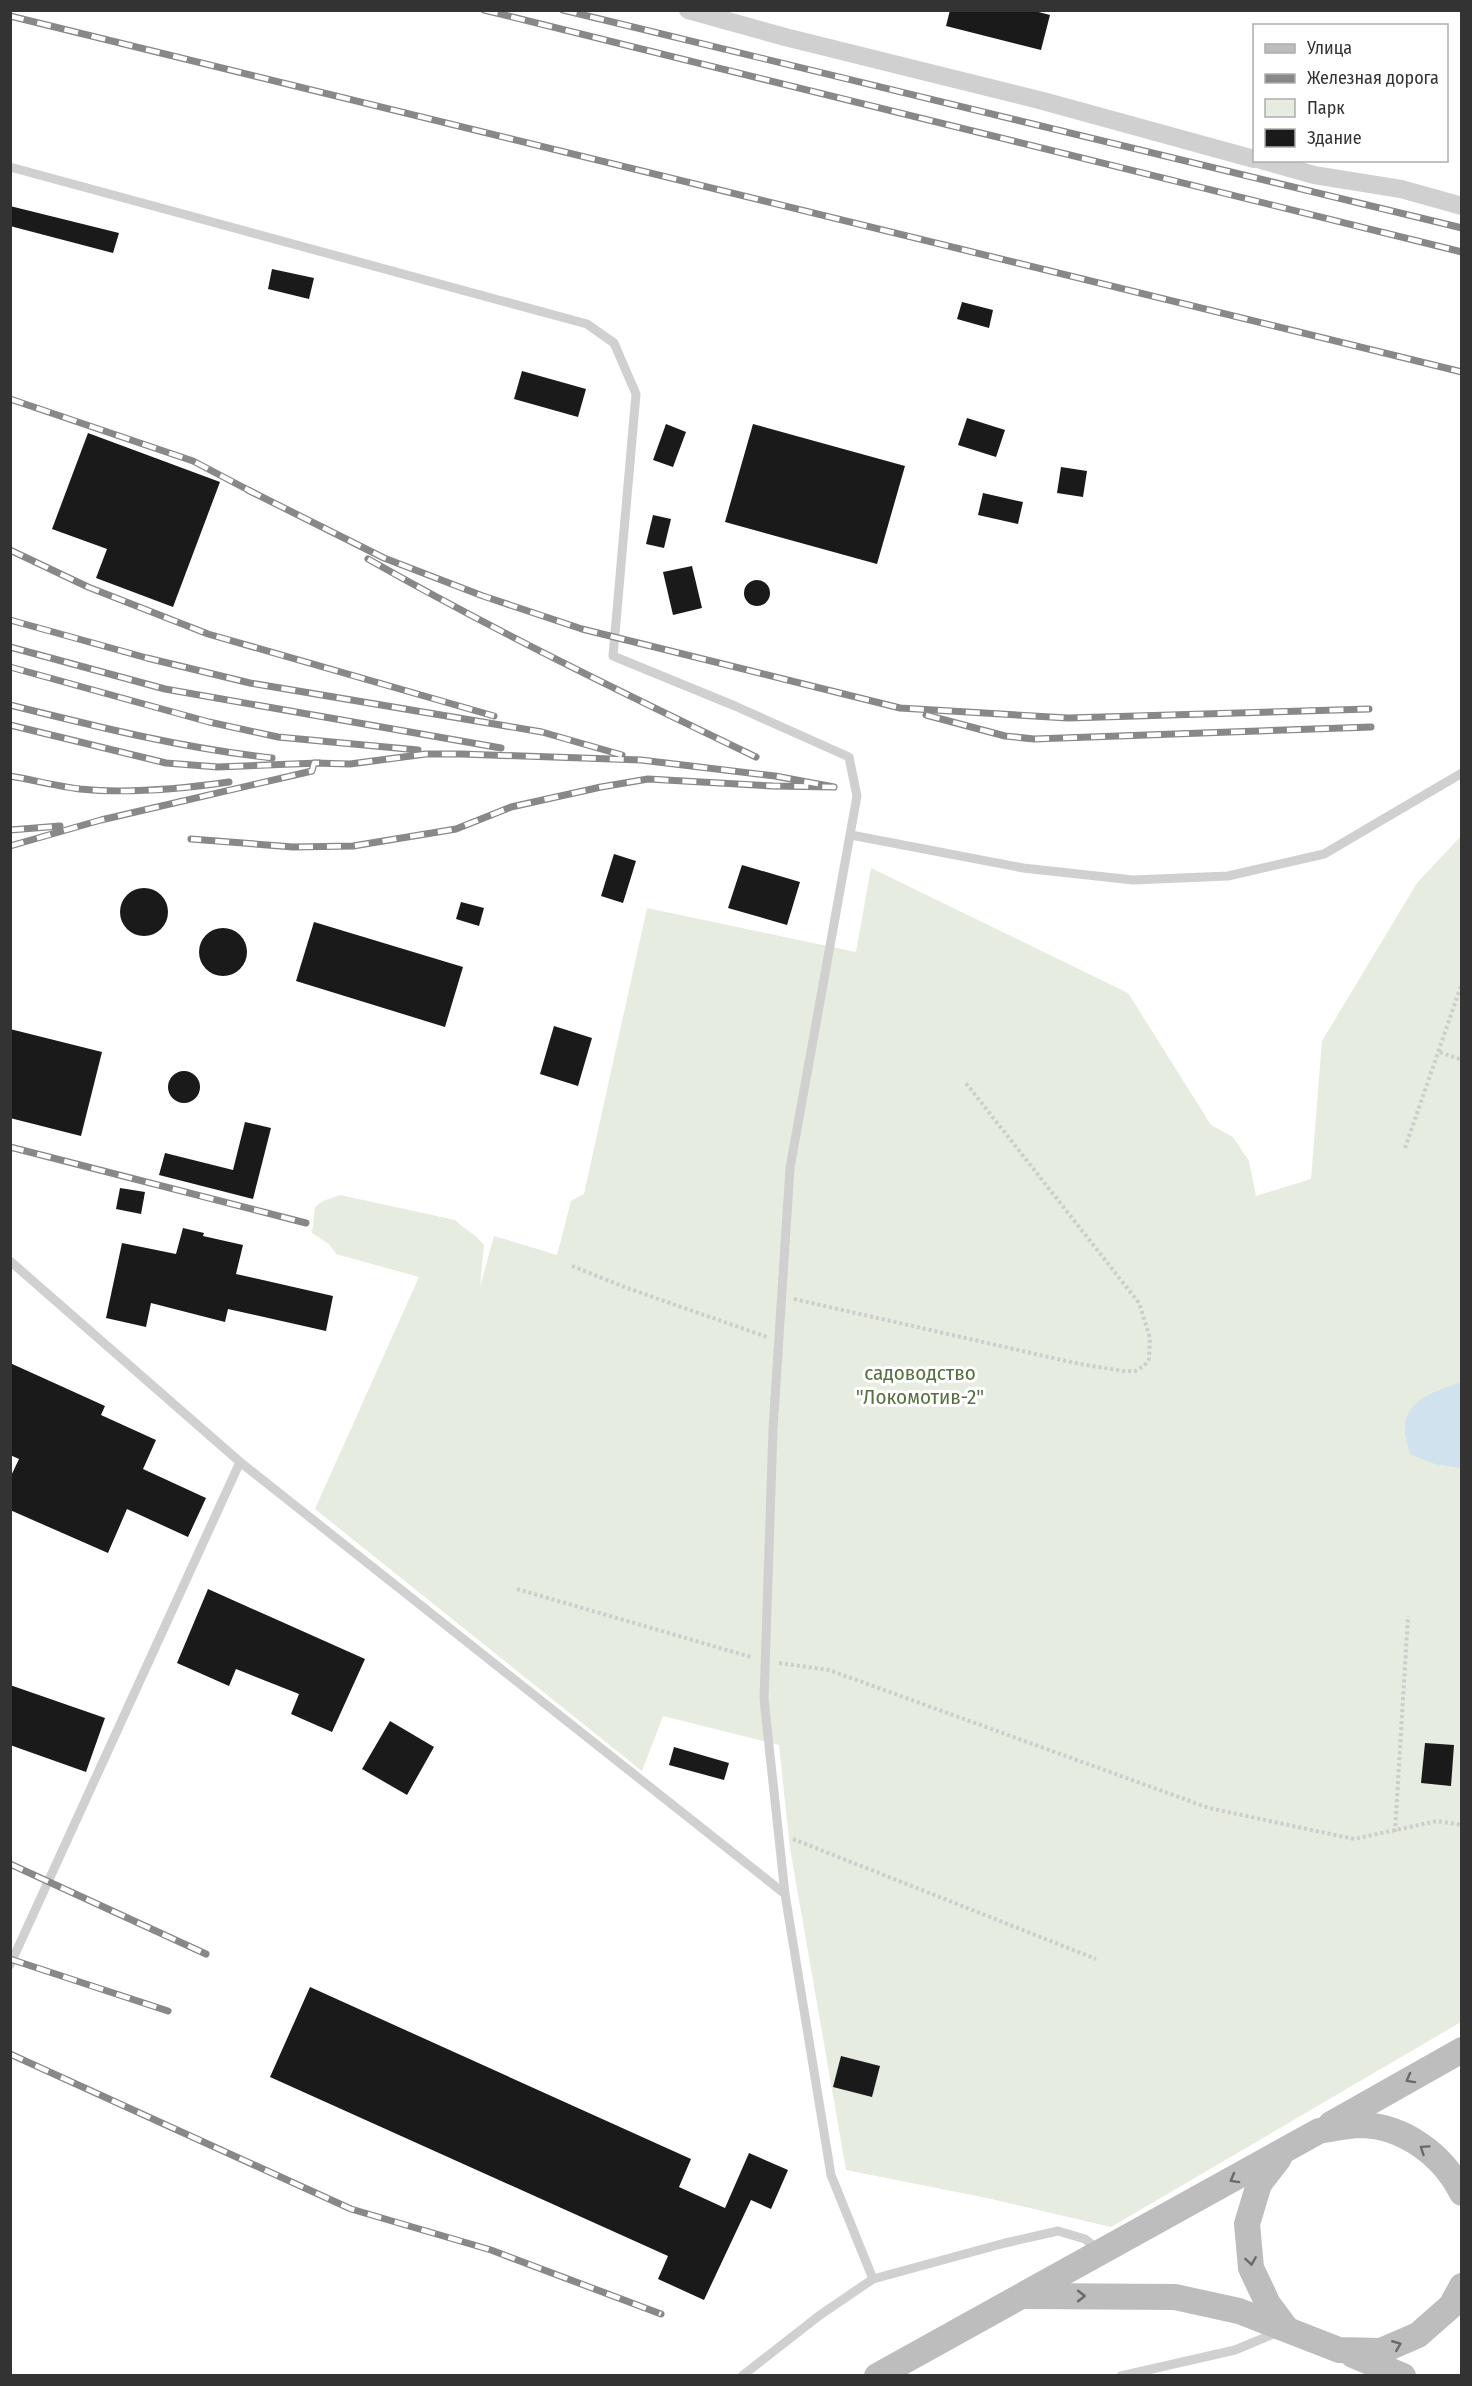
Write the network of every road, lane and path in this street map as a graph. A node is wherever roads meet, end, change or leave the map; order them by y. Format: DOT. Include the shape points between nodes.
graph roads {
  1 [pos="688,10"];
  2 [pos="1253,159"];
  3 [pos="1268,162"];
  4 [pos="10,167"];
  5 [pos="1461,206"];
  6 [pos="1461,773"];
  7 [pos="851,835"];
  8 [pos="1461,986"];
  9 [pos="1440,1052"];
  10 [pos="1461,1060"];
  11 [pos="965,1082"];
  12 [pos="1405,1148"];
  13 [pos="10,1261"];
  14 [pos="572,1266"];
  15 [pos="782,1296"];
  16 [pos="779,1341"];
  17 [pos="240,1462"];
  18 [pos="517,1589"];
  19 [pos="1408,1616"];
  20 [pos="765,1661"];
  21 [pos="1461,1825"];
  22 [pos="1395,1832"];
  23 [pos="778,1834"];
  24 [pos="785,1894"];
  25 [pos="1096,1959"];
  26 [pos="10,1965"];
  27 [pos="1461,2050"];
  28 [pos="1319,2131"];
  29 [pos="1285,2151"];
  30 [pos="1461,2193"];
  31 [pos="1102,2252"];
  32 [pos="873,2279"];
  33 [pos="1461,2286"];
  34 [pos="1022,2296"];
  35 [pos="1286,2328"];
  36 [pos="1330,2346"];
  37 [pos="742,2376"];
  38 [pos="877,2376"];
  39 [pos="1121,2376"];
  40 [pos="1403,2376"];
  1 -- 2 [label="street" via="785,38 1099,115"];
  3 -- 5 [label="street" via="1314,175 1401,189"];
  4 -- 7 [label="lane" via="587,324 614,343 636,394 613,656 849,757 857,795"];
  6 -- 7 [label="lane" via="1324,854 1228,876 1133,880 1023,868"];
  7 -- 15 [label="lane" via="790,1168"];
  8 -- 9 [label="path"];
  9 -- 10 [label="path"];
  9 -- 12 [label="path"];
  11 -- 15 [label="path" via="1139,1303 1150,1338 1149,1359 1144,1366 1123,1371 1075,1363"];
  13 -- 17 [label="lane"];
  14 -- 16 [label="path"];
  15 -- 16 [label="lane"];
  16 -- 20 [label="lane"];
  17 -- 24 [label="lane"];
  17 -- 26 [label="lane"];
  18 -- 20 [label="path"];
  19 -- 22 [label="path"];
  20 -- 22 [label="path" via="829,1670 1209,1808 1354,1839"];
  20 -- 23 [label="lane" via="764,1699"];
  21 -- 22 [label="path" via="1437,1821"];
  23 -- 24 [label="lane"];
  23 -- 25 [label="path"];
  24 -- 32 [label="lane" via="831,2175"];
  27 -- 28 [label="street, one-way"];
  28 -- 29 [label="street"];
  30 -- 28 [label="street, one-way" via="1437,2157 1402,2134 1362,2125"];
  29 -- 31 [label="street, one-way"];
  29 -- 35 [label="street, one-way" via="1259,2184 1247,2224 1251,2268 1268,2304"];
  31 -- 32 [label="lane" via="1085,2239 1058,2231"];
  31 -- 34 [label="street"];
  32 -- 37 [label="lane"];
  36 -- 33 [label="street, one-way" via="1381,2351 1418,2335 1451,2306"];
  34 -- 35 [label="street, one-way" via="1174,2297 1239,2311"];
  34 -- 38 [label="street"];
  35 -- 36 [label="street"];
  35 -- 39 [label="lane" via="1235,2350"];
  36 -- 40 [label="street"];
}
